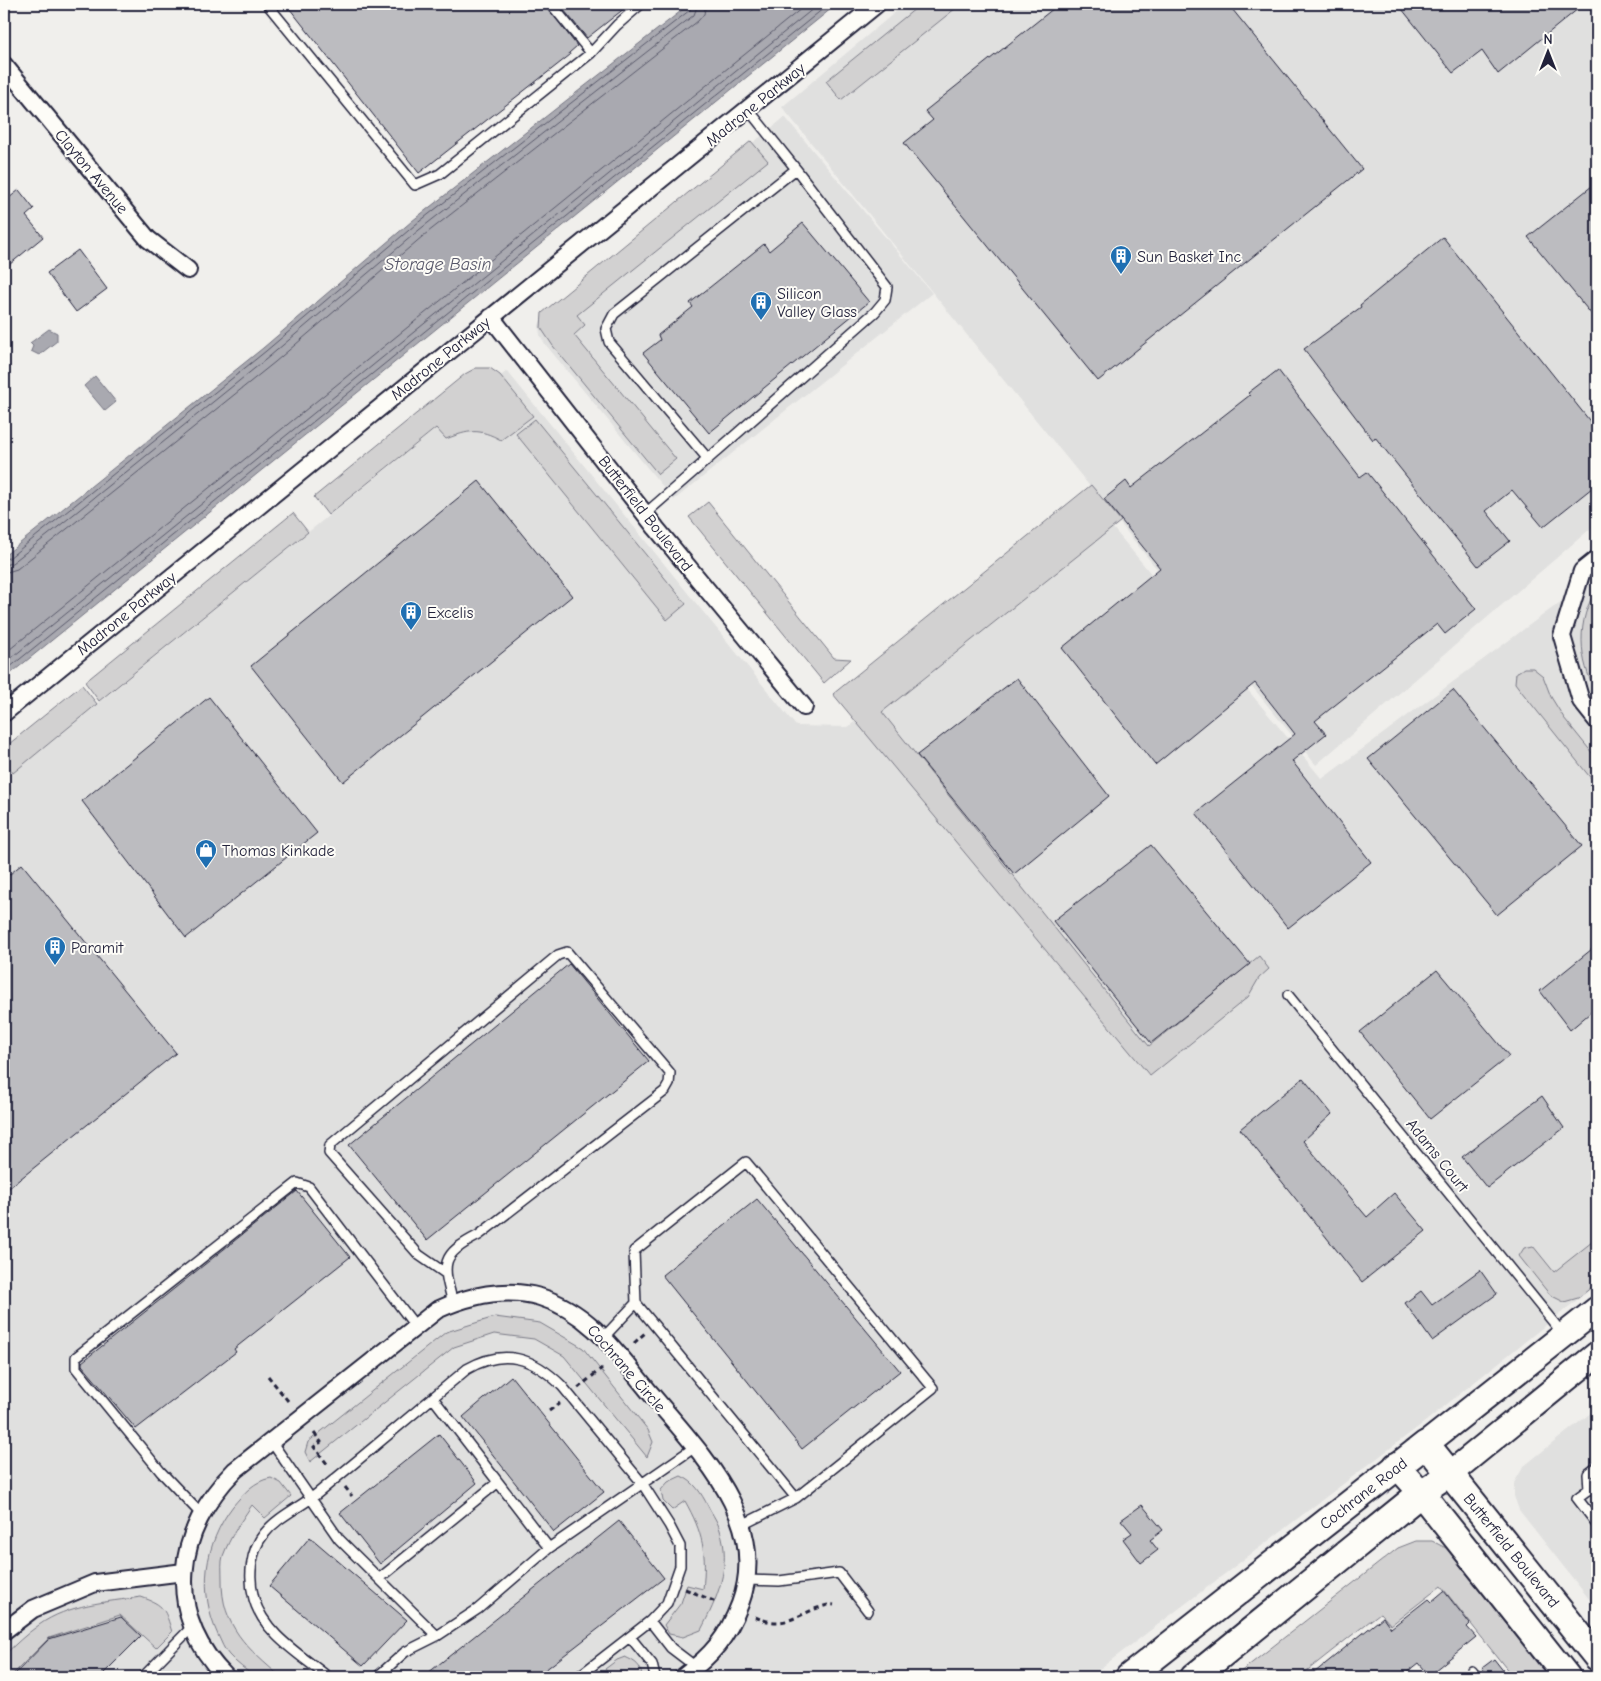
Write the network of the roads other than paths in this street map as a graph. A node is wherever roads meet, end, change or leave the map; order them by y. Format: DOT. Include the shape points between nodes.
graph roads {
  1 [pos="267,4"];
  2 [pos="551,4"];
  3 [pos="641,4"];
  4 [pos="877,4"];
  5 [pos="591,53"];
  6 [pos="4,65"];
  7 [pos="748,109"];
  8 [pos="796,169"];
  9 [pos="188,270"];
  10 [pos="491,317"];
  11 [pos="708,459"];
  12 [pos="646,513"];
  13 [pos="1597,559"];
  14 [pos="804,707"];
  15 [pos="4,713"];
  16 [pos="1597,721"];
  17 [pos="1288,995"];
  18 [pos="445,1273"];
  19 [pos="453,1303"];
  20 [pos="636,1303"];
  21 [pos="1597,1309"];
  22 [pos="416,1327"];
  23 [pos="1564,1335"];
  24 [pos="604,1337"];
  25 [pos="1597,1354"];
  26 [pos="433,1398"];
  27 [pos="271,1441"];
  28 [pos="1426,1444"];
  29 [pos="695,1447"];
  30 [pos="1396,1466"];
  31 [pos="1597,1467"];
  32 [pos="1451,1473"];
  33 [pos="497,1483"];
  34 [pos="642,1483"];
  35 [pos="1597,1484"];
  36 [pos="1589,1490"];
  37 [pos="1421,1493"];
  38 [pos="312,1498"];
  39 [pos="796,1498"];
  40 [pos="200,1513"];
  41 [pos="1597,1524"];
  42 [pos="742,1526"];
  43 [pos="549,1548"];
  44 [pos="184,1572"];
  45 [pos="380,1578"];
  46 [pos="747,1580"];
  47 [pos="868,1611"];
  48 [pos="650,1621"];
  49 [pos="192,1627"];
  50 [pos="4,1631"];
  51 [pos="437,1636"];
  52 [pos="630,1637"];
  53 [pos="1597,1657"];
  54 [pos="694,1674"];
  55 [pos="143,1677"];
  56 [pos="225,1677"];
  57 [pos="328,1677"];
  58 [pos="377,1677"];
  59 [pos="578,1677"];
  60 [pos="655,1677"];
  61 [pos="1129,1677"];
  62 [pos="1194,1677"];
  63 [pos="1568,1677"];
  1 -- 5 [label="lane" via="414,185 440,174"];
  2 -- 5 [label="lane"];
  3 -- 5 [label="lane"];
  4 -- 7 [label="street, Madrone Parkway"];
  6 -- 9 [label="street, Clayton Avenue" via="148,239"];
  7 -- 8 [label="lane"];
  7 -- 10 [label="street, Madrone Parkway"];
  8 -- 11 [label="lane" via="887,287 885,300"];
  8 -- 11 [label="lane" via="614,314 606,329 608,342"];
  10 -- 12 [label="street, Butterfield Boulevard"];
  10 -- 15 [label="street, Madrone Parkway"];
  11 -- 12 [label="lane"];
  12 -- 14 [label="street, Butterfield Boulevard"];
  13 -- 16 [label="street" via="1582,571 1562,636 1581,701"];
  17 -- 23 [label="lane, Adams Court"];
  18 -- 18 [label="lane" via="455,1248 479,1236 665,1091 669,1084 670,1073 567,952 558,955 330,1145 329,1153 419,1255"];
  18 -- 19 [label="lane"];
  19 -- 22 [label="street, Cochrane Circle" via="437,1310"];
  19 -- 24 [label="street, Cochrane Circle" via="500,1294 521,1293 540,1297 572,1311"];
  20 -- 24 [label="lane"];
  20 -- 39 [label="lane"];
  20 -- 39 [label="lane" via="634,1251 746,1162 933,1388"];
  21 -- 23 [label="main road, Cochrane Road"];
  22 -- 27 [label="street, Cochrane Circle"];
  22 -- 40 [label="lane" via="309,1187 297,1183 76,1357 76,1368 161,1472"];
  23 -- 28 [label="main road, Cochrane Road"];
  24 -- 29 [label="street, Cochrane Circle"];
  25 -- 32 [label="main road"];
  26 -- 33 [label="lane"];
  26 -- 34 [label="lane" via="467,1369 482,1361 518,1358 550,1374 562,1386"];
  26 -- 38 [label="lane"];
  27 -- 38 [label="lane"];
  27 -- 40 [label="street, Cochrane Circle" via="223,1482"];
  28 -- 30 [label="main road, Cochrane Road"];
  28 -- 32 [label="main road, Butterfield Boulevard"];
  29 -- 34 [label="lane"];
  29 -- 42 [label="street, Cochrane Circle" via="722,1482"];
  30 -- 37 [label="main road"];
  30 -- 61 [label="main road, Cochrane Road"];
  31 -- 36 [label="lane" via="1588,1474"];
  32 -- 37 [label="main road"];
  32 -- 53 [label="main road, Butterfield Boulevard"];
  33 -- 43 [label="lane"];
  33 -- 45 [label="lane"];
  34 -- 43 [label="lane"];
  34 -- 48 [label="lane" via="680,1546 676,1582 667,1603"];
  35 -- 36 [label="lane"];
  36 -- 41 [label="lane" via="1577,1498"];
  37 -- 62 [label="main road"];
  37 -- 63 [label="main road"];
  38 -- 45 [label="lane" via="339,1539"];
  38 -- 57 [label="lane" via="264,1534 251,1566 250,1581 260,1615 271,1630"];
  39 -- 42 [label="lane"];
  40 -- 44 [label="street, Cochrane Circle"];
  42 -- 46 [label="street, Cochrane Circle" via="747,1544"];
  43 -- 51 [label="lane" via="478,1609"];
  44 -- 49 [label="street, Cochrane Circle"];
  44 -- 50 [label="street" via="95,1583 33,1609"];
  45 -- 51 [label="lane"];
  46 -- 47 [label="lane" via="839,1573"];
  46 -- 54 [label="street, Cochrane Circle" via="724,1639"];
  48 -- 52 [label="lane"];
  48 -- 54 [label="lane"];
  49 -- 55 [label="lane"];
  49 -- 56 [label="street, Cochrane Circle" via="209,1659"];
  51 -- 58 [label="lane" via="405,1652"];
  52 -- 59 [label="lane"];
  52 -- 60 [label="lane" via="652,1664"];
}
